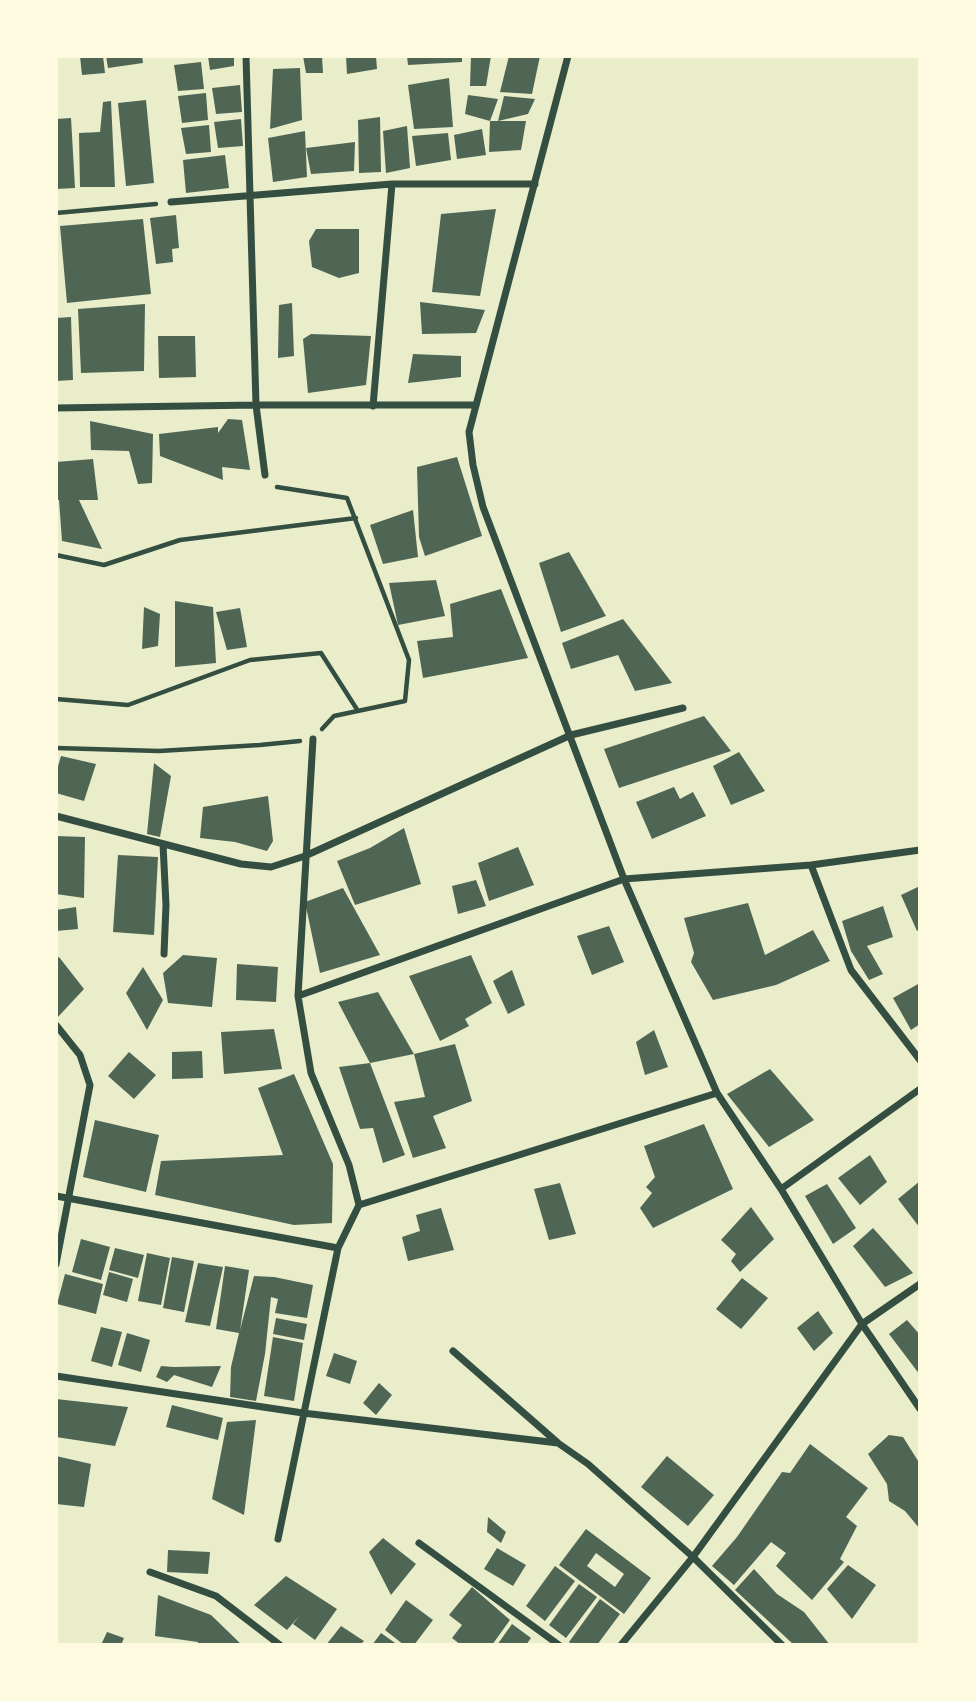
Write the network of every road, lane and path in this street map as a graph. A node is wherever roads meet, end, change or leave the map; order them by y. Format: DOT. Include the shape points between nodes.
graph roads {
  1 [pos="246,56"];
  2 [pos="568,56"];
  3 [pos="392,184"];
  4 [pos="535,184"];
  5 [pos="249,196"];
  6 [pos="171,202"];
  7 [pos="56,213"];
  8 [pos="256,405"];
  9 [pos="475,405"];
  10 [pos="373,406"];
  11 [pos="56,408"];
  12 [pos="265,475"];
  13 [pos="356,518"];
  14 [pos="56,555"];
  15 [pos="56,699"];
  16 [pos="683,708"];
  17 [pos="358,711"];
  18 [pos="572,735"];
  19 [pos="313,739"];
  20 [pos="56,748"];
  21 [pos="56,816"];
  22 [pos="163,844"];
  23 [pos="920,850"];
  24 [pos="305,856"];
  25 [pos="811,865"];
  26 [pos="624,879"];
  27 [pos="164,954"];
  28 [pos="298,996"];
  29 [pos="56,1025"];
  30 [pos="920,1060"];
  31 [pos="920,1089"];
  32 [pos="717,1093"];
  33 [pos="781,1189"];
  34 [pos="56,1196"];
  35 [pos="69,1198"];
  36 [pos="359,1205"];
  37 [pos="338,1248"];
  38 [pos="56,1264"];
  39 [pos="920,1284"];
  40 [pos="862,1324"];
  41 [pos="453,1351"];
  42 [pos="56,1376"];
  43 [pos="920,1409"];
  44 [pos="303,1413"];
  45 [pos="558,1443"];
  46 [pos="278,1539"];
  47 [pos="419,1543"];
  48 [pos="693,1557"];
  49 [pos="149,1572"];
  50 [pos="280,1645"];
  51 [pos="559,1645"];
  52 [pos="621,1645"];
  53 [pos="782,1645"];
  1 -- 5 [label="street"];
  2 -- 4 [label="street"];
  3 -- 4 [label="street"];
  3 -- 5 [label="street"];
  3 -- 10 [label="street"];
  4 -- 9 [label="street"];
  5 -- 6 [label="street"];
  5 -- 8 [label="street"];
  6 -- 7 [label="path"];
  8 -- 10 [label="street"];
  8 -- 11 [label="street"];
  8 -- 12 [label="street"];
  9 -- 10 [label="street"];
  9 -- 18 [label="street" via="469,432 483,507"];
  12 -- 13 [label="path" via="270,486 347,499"];
  13 -- 14 [label="path" via="180,540 104,565"];
  13 -- 17 [label="path" via="409,660 405,701"];
  15 -- 17 [label="path" via="128,705 250,660 321,653"];
  16 -- 18 [label="street"];
  17 -- 19 [label="path" via="334,716"];
  18 -- 24 [label="street"];
  18 -- 26 [label="street"];
  19 -- 20 [label="path" via="159,751"];
  19 -- 24 [label="street"];
  21 -- 22 [label="street"];
  22 -- 24 [label="street" via="271,867"];
  22 -- 27 [label="street"];
  23 -- 25 [label="street"];
  24 -- 28 [label="street"];
  25 -- 26 [label="street"];
  25 -- 30 [label="street" via="851,970"];
  26 -- 28 [label="street"];
  26 -- 32 [label="street"];
  28 -- 36 [label="street" via="311,1073 349,1165"];
  29 -- 35 [label="street" via="80,1055 90,1085"];
  31 -- 33 [label="street"];
  32 -- 33 [label="street"];
  32 -- 36 [label="street"];
  33 -- 40 [label="street"];
  34 -- 35 [label="street"];
  35 -- 37 [label="street"];
  35 -- 38 [label="street"];
  36 -- 37 [label="street"];
  37 -- 44 [label="street"];
  39 -- 40 [label="street"];
  40 -- 43 [label="street"];
  40 -- 48 [label="street"];
  41 -- 45 [label="street"];
  42 -- 44 [label="street"];
  44 -- 45 [label="street"];
  44 -- 46 [label="street"];
  45 -- 48 [label="street"];
  47 -- 51 [label="street"];
  48 -- 52 [label="street"];
  48 -- 53 [label="street"];
  49 -- 50 [label="street" via="216,1596"];
}
